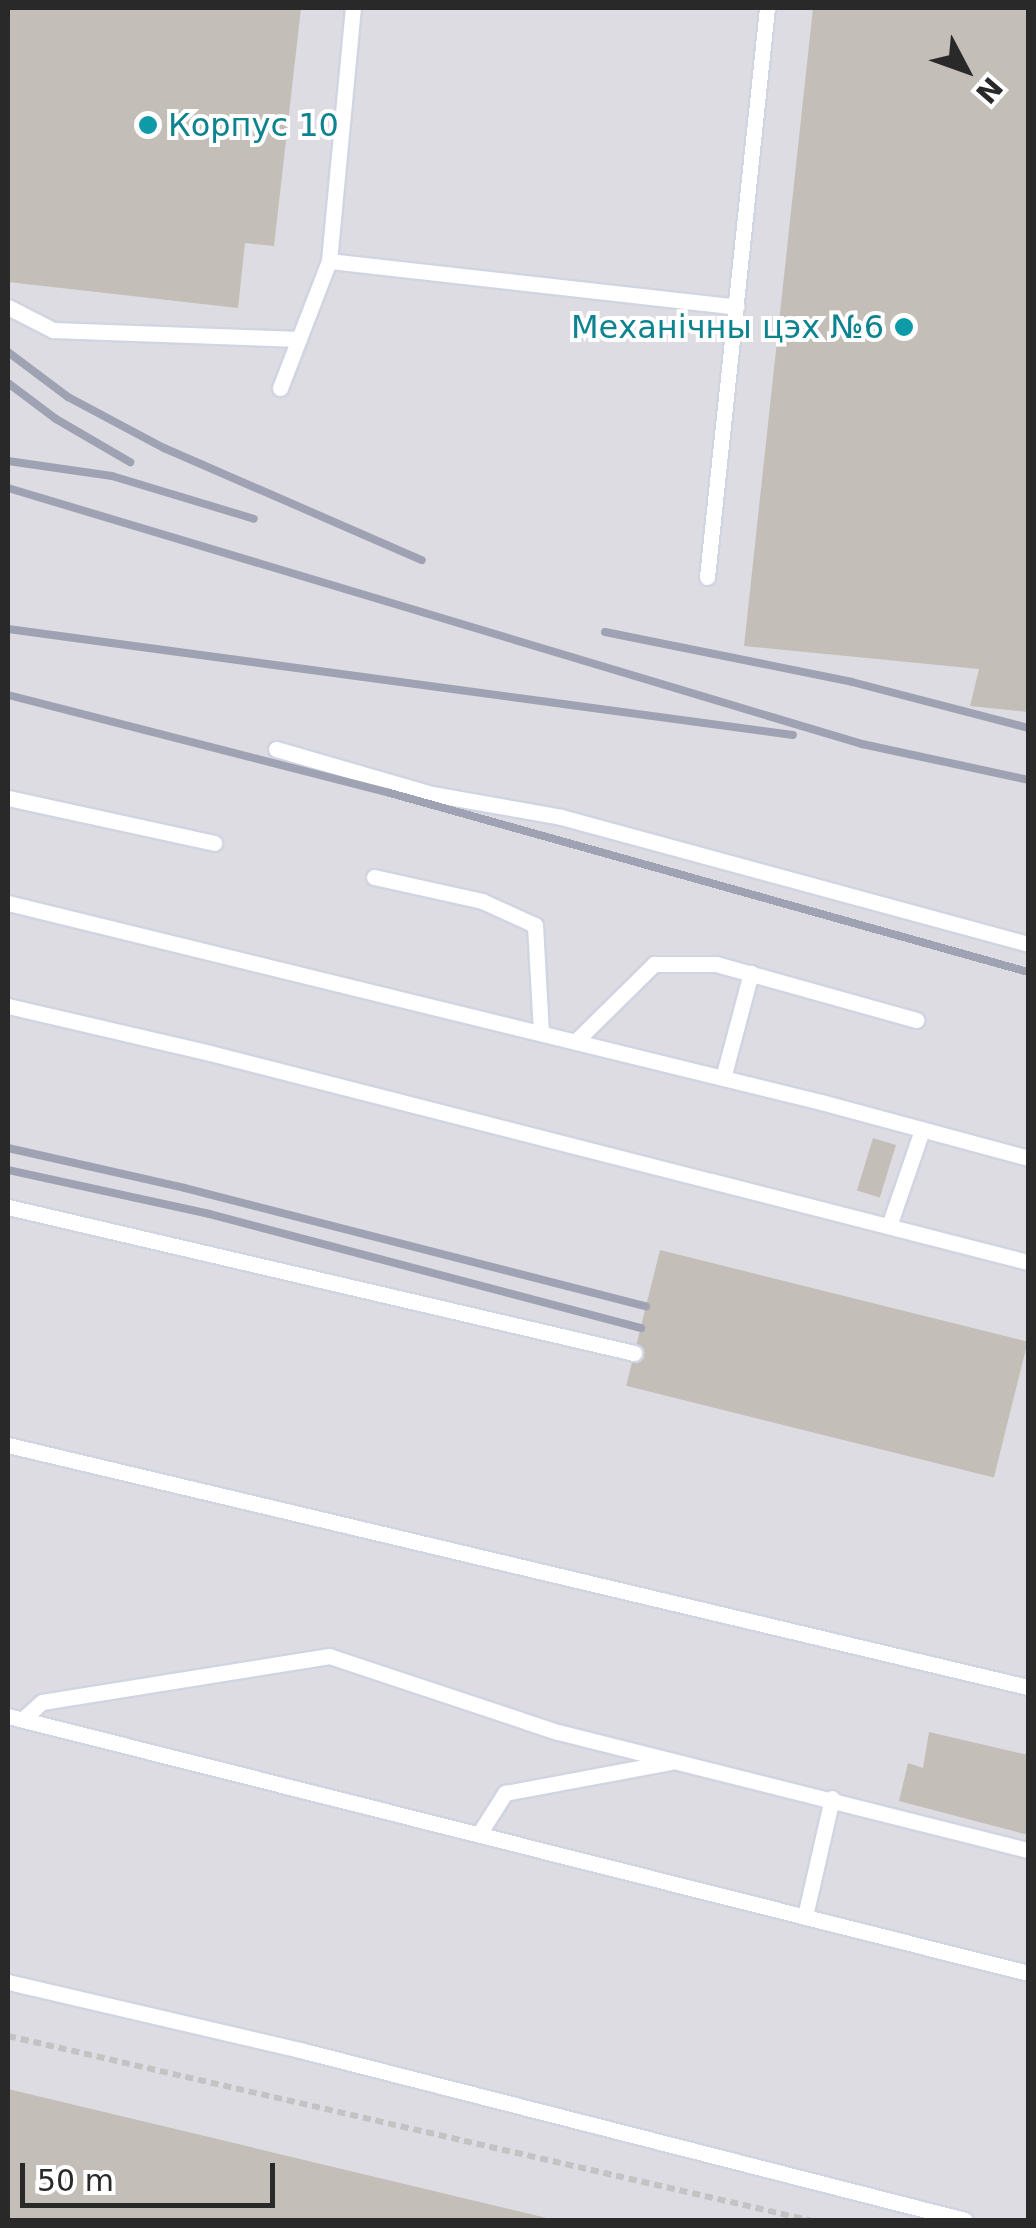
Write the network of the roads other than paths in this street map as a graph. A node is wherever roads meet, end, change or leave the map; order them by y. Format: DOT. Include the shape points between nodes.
graph roads {
  1 [pos="353,8"];
  2 [pos="767,8"];
  3 [pos="329,261"];
  4 [pos="8,307"];
  5 [pos="736,308"];
  6 [pos="299,339"];
  7 [pos="280,388"];
  8 [pos="707,578"];
  9 [pos="276,748"];
  10 [pos="8,798"];
  11 [pos="214,844"];
  12 [pos="374,877"];
  13 [pos="8,903"];
  14 [pos="1028,944"];
  15 [pos="751,974"];
  16 [pos="8,1006"];
  17 [pos="916,1020"];
  18 [pos="541,1033"];
  19 [pos="576,1041"];
  20 [pos="723,1078"];
  21 [pos="922,1130"];
  22 [pos="1028,1158"];
  23 [pos="8,1207"];
  24 [pos="890,1226"];
  25 [pos="1028,1262"];
  26 [pos="634,1352"];
  27 [pos="8,1445"];
  28 [pos="1028,1687"];
  29 [pos="15,1717"];
  30 [pos="678,1761"];
  31 [pos="832,1798"];
  32 [pos="479,1834"];
  33 [pos="1028,1850"];
  34 [pos="804,1916"];
  35 [pos="1028,1973"];
  36 [pos="8,1982"];
  37 [pos="965,2220"];
  1 -- 3 [label="lane"];
  2 -- 5 [label="lane"];
  3 -- 5 [label="lane"];
  3 -- 6 [label="lane"];
  4 -- 6 [label="lane" via="53,330"];
  5 -- 8 [label="lane"];
  6 -- 7 [label="lane"];
  9 -- 14 [label="lane" via="432,794 561,817"];
  10 -- 11 [label="lane"];
  12 -- 18 [label="lane" via="482,901 535,926"];
  13 -- 18 [label="lane"];
  15 -- 17 [label="lane"];
  15 -- 19 [label="lane" via="716,964 654,964"];
  15 -- 20 [label="lane"];
  16 -- 24 [label="lane"];
  18 -- 19 [label="lane"];
  19 -- 20 [label="lane"];
  20 -- 21 [label="lane"];
  21 -- 22 [label="lane"];
  21 -- 24 [label="lane"];
  23 -- 26 [label="lane"];
  24 -- 25 [label="lane"];
  27 -- 28 [label="lane"];
  29 -- 30 [label="lane" via="42,1702 329,1656 558,1732"];
  29 -- 32 [label="lane"];
  30 -- 31 [label="lane"];
  30 -- 32 [label="lane" via="505,1793"];
  31 -- 33 [label="lane"];
  31 -- 34 [label="lane"];
  32 -- 34 [label="lane"];
  34 -- 35 [label="lane"];
  36 -- 37 [label="lane"];
}
